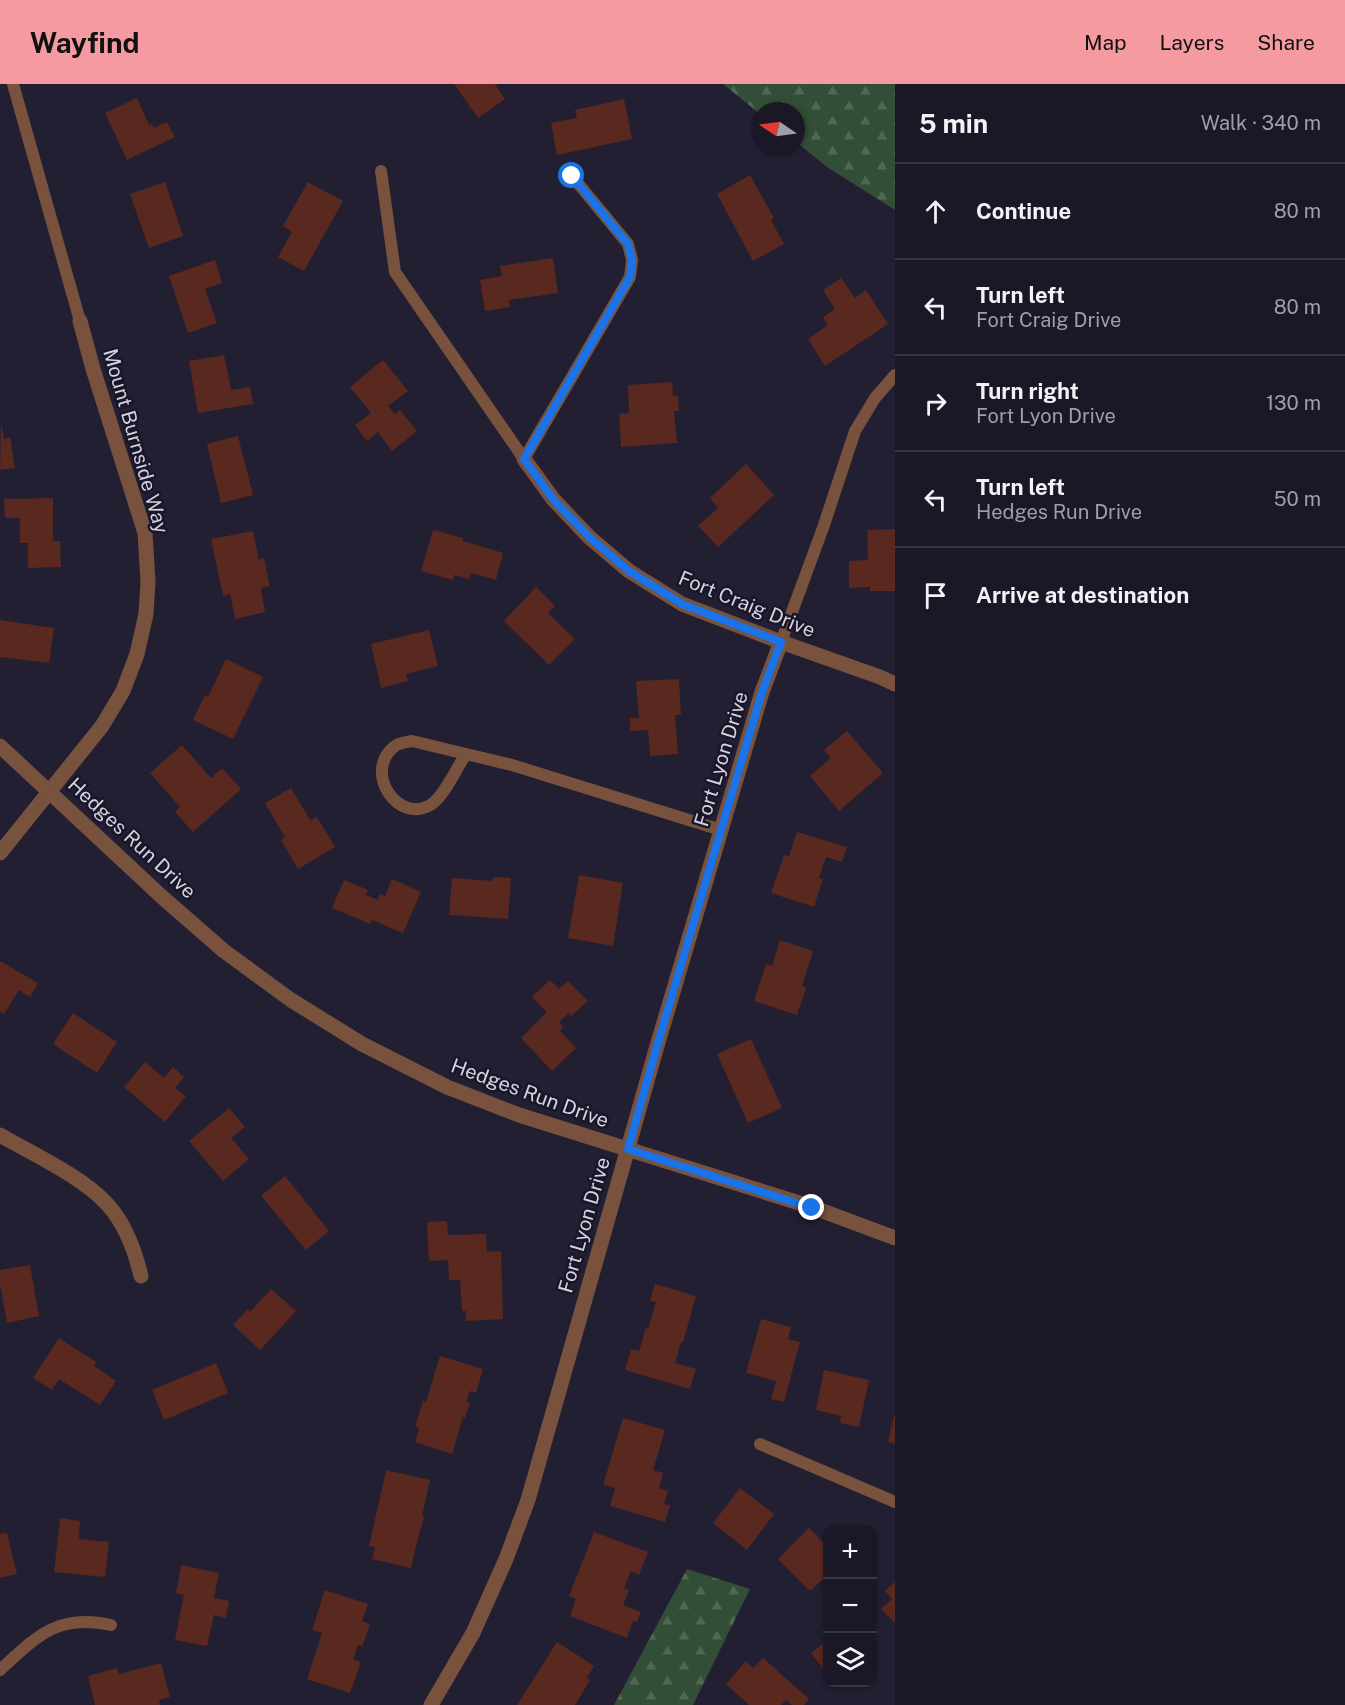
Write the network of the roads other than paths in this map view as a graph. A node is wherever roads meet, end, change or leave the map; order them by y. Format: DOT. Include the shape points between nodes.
graph roads {
  1 [pos="13,84"];
  2 [pos="381,171"];
  3 [pos="572,176"];
  4 [pos="80,321"];
  5 [pos="895,375"];
  6 [pos="524,459"];
  7 [pos="781,642"];
  8 [pos="895,684"];
  9 [pos="0,746"];
  10 [pos="466,754"];
  11 [pos="50,791"];
  12 [pos="721,830"];
  13 [pos="0,853"];
  14 [pos="0,1135"];
  15 [pos="628,1149"];
  16 [pos="895,1238"];
  17 [pos="141,1276"];
  18 [pos="760,1444"];
  19 [pos="895,1502"];
  20 [pos="111,1625"];
  21 [pos="0,1670"];
  22 [pos="431,1705"];
  1 -- 4 [label="lane"];
  2 -- 6 [label="lane" via="395,272"];
  3 -- 6 [label="lane" via="628,244 632,260 630,277"];
  4 -- 11 [label="street, Mount Burnside Way" via="145,533 146,614 123,691 102,726"];
  5 -- 7 [label="lane" via="855,431"];
  6 -- 7 [label="street, Fort Craig Drive" via="582,530 629,571 682,604"];
  7 -- 8 [label="street, Fort Craig Drive"];
  7 -- 12 [label="street, Fort Lyon Drive"];
  9 -- 11 [label="street, Hedges Run Drive"];
  10 -- 10 [label="lane" via="412,741 396,745 385,757 381,770 383,784 394,800 420,809 440,795"];
  10 -- 12 [label="lane"];
  11 -- 13 [label="street, Mount Burnside Way"];
  11 -- 15 [label="street, Hedges Run Drive" via="224,951 352,1038 447,1087 519,1115"];
  12 -- 15 [label="street, Fort Lyon Drive"];
  14 -- 17 [label="street" via="87,1185 109,1206 125,1231"];
  15 -- 16 [label="street, Hedges Run Drive"];
  15 -- 22 [label="street, Fort Lyon Drive" via="528,1500 473,1632"];
  18 -- 19 [label="lane"];
  20 -- 21 [label="lane" via="94,1621 54,1627"];
}
